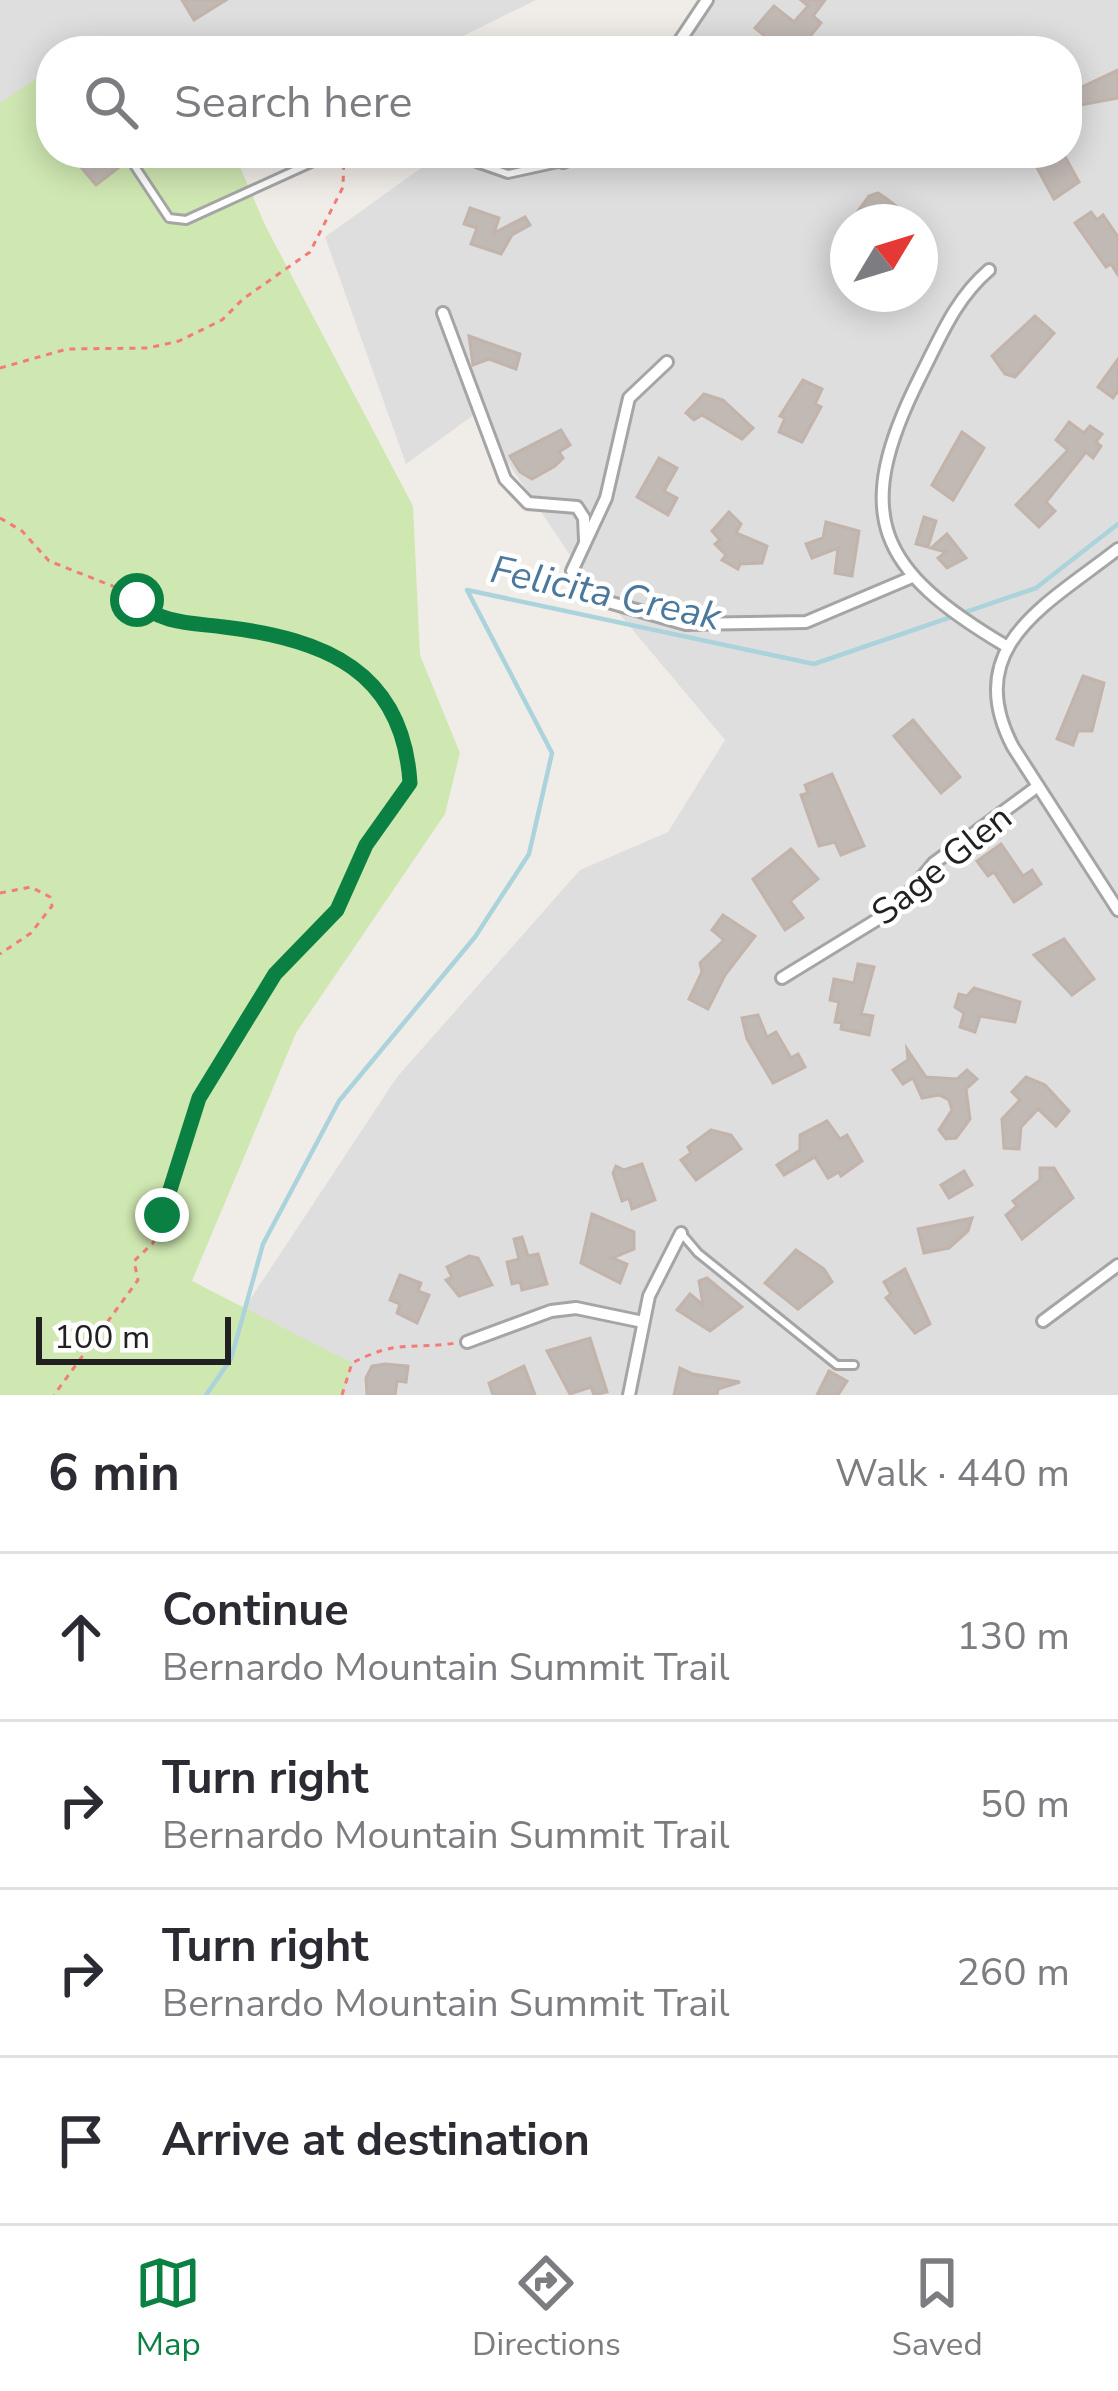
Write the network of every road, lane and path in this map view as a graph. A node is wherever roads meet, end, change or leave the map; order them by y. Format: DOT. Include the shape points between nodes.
graph roads {
  1 [pos="706,0"];
  2 [pos="683,36"];
  3 [pos="136,168"];
  4 [pos="300,168"];
  5 [pos="344,168"];
  6 [pos="491,168"];
  7 [pos="536,168"];
  8 [pos="989,270"];
  9 [pos="443,313"];
  10 [pos="667,362"];
  11 [pos="0,368"];
  12 [pos="0,518"];
  13 [pos="585,543"];
  14 [pos="1118,549"];
  15 [pos="910,578"];
  16 [pos="1006,646"];
  17 [pos="1038,786"];
  18 [pos="0,893"];
  19 [pos="1118,910"];
  20 [pos="0,954"];
  21 [pos="782,978"];
  22 [pos="681,1233"];
  23 [pos="1118,1265"];
  24 [pos="1043,1321"];
  25 [pos="643,1322"];
  26 [pos="467,1342"];
  27 [pos="854,1365"];
  28 [pos="54,1395"];
  29 [pos="342,1395"];
  30 [pos="628,1395"];
  1 -- 2 [label="street"];
  3 -- 4 [label="lane" via="169,218 186,220"];
  5 -- 11 [label="path" via="343,187 310,252 223,320 148,348 67,349"];
  6 -- 7 [label="lane"];
  8 -- 15 [label="street" via="956,304 894,428 880,479 883,513"];
  9 -- 13 [label="street" via="505,479 528,503 578,507"];
  10 -- 13 [label="street" via="629,398 605,498"];
  12 -- 28 [label="path" via="49,561 116,587 161,616 304,643 332,656 389,699 408,752 406,794 366,845 337,910 275,974 199,1098 152,1243 134,1262 138,1280"];
  13 -- 15 [label="street" via="572,571 587,596 686,624 806,622"];
  14 -- 16 [label="street"];
  15 -- 16 [label="street"];
  16 -- 17 [label="street" via="994,680 1000,723"];
  17 -- 19 [label="street"];
  17 -- 21 [label="street, Sage Glen" via="934,862 896,908"];
  18 -- 20 [label="path" via="32,887 52,906 31,934"];
  22 -- 25 [label="street"];
  22 -- 27 [label="lane" via="837,1365"];
  23 -- 24 [label="street"];
  25 -- 26 [label="street" via="563,1310"];
  25 -- 30 [label="street"];
  26 -- 29 [label="path" via="390,1343 352,1363"];
}
